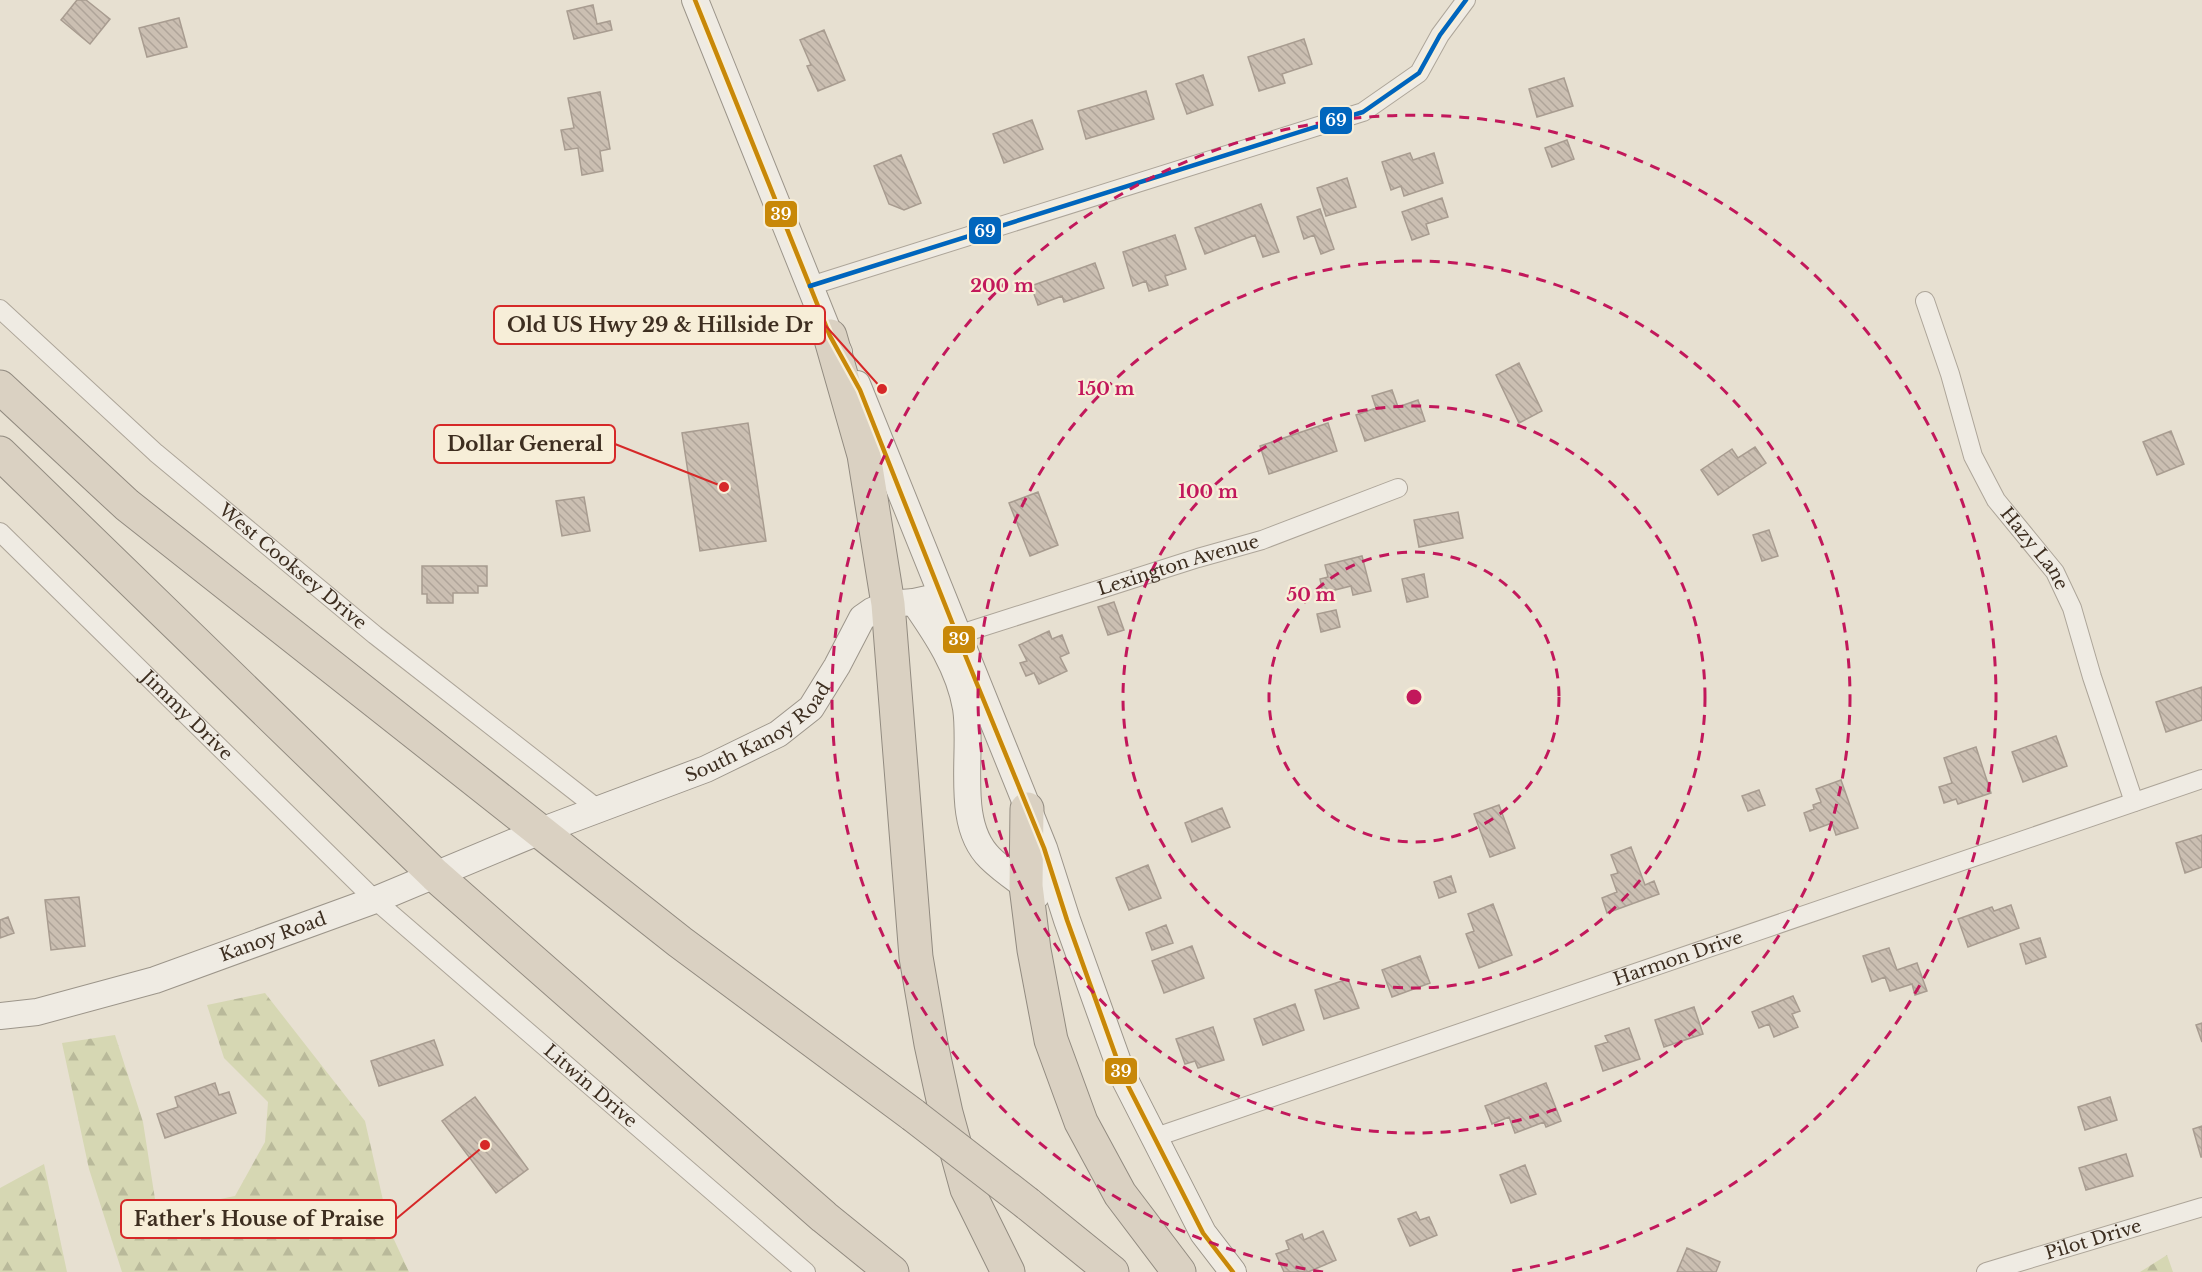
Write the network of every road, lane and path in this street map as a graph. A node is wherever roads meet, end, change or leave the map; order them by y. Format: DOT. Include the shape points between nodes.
graph roads {
  1 [pos="695,0"];
  2 [pos="1466,0"];
  3 [pos="810,286"];
  4 [pos="1925,301"];
  5 [pos="0,309"];
  6 [pos="830,336"];
  7 [pos="0,387"];
  8 [pos="0,453"];
  9 [pos="1398,488"];
  10 [pos="0,532"];
  11 [pos="941,596"];
  12 [pos="901,603"];
  13 [pos="957,636"];
  14 [pos="2202,779"];
  15 [pos="2134,802"];
  16 [pos="598,808"];
  17 [pos="1027,809"];
  18 [pos="538,832"];
  19 [pos="435,875"];
  20 [pos="1026,886"];
  21 [pos="375,900"];
  22 [pos="1067,920"];
  23 [pos="0,1016"];
  24 [pos="1153,1138"];
  25 [pos="2202,1208"];
  26 [pos="806,1272"];
  27 [pos="892,1272"];
  28 [pos="1008,1272"];
  29 [pos="1112,1272"];
  30 [pos="1179,1272"];
  31 [pos="1233,1272"];
  32 [pos="1986,1272"];
  1 -- 3 [label="street"];
  2 -- 3 [label="street" via="1419,73 1363,112"];
  3 -- 6 [label="street"];
  4 -- 15 [label="street, Hazy Lane" via="1973,456 1996,500 2055,572 2072,608"];
  5 -- 16 [label="street, West Cooksey Drive" via="183,476 375,635"];
  6 -- 11 [label="street" via="860,390"];
  6 -- 12 [label="highway"];
  7 -- 18 [label="highway" via="127,505"];
  8 -- 19 [label="highway"];
  9 -- 13 [label="street, Lexington Avenue" via="1262,540"];
  10 -- 21 [label="street, Jimmy Drive"];
  11 -- 12 [label="street, South Kanoy Road"];
  11 -- 13 [label="street"];
  12 -- 16 [label="street, South Kanoy Road" via="872,610 862,618 811,708 778,734 706,769"];
  12 -- 20 [label="street" via="946,651 958,680 966,709 968,803 973,829 989,857"];
  12 -- 28 [label="highway" via="905,830 916,957 946,1113 967,1189"];
  13 -- 17 [label="street"];
  14 -- 15 [label="street, Harmon Drive"];
  15 -- 24 [label="street, Harmon Drive"];
  16 -- 18 [label="street, South Kanoy Road"];
  17 -- 20 [label="highway"];
  17 -- 22 [label="street"];
  18 -- 19 [label="street, Kanoy Road"];
  18 -- 29 [label="highway, bridge" via="913,1115"];
  19 -- 21 [label="street, Kanoy Road"];
  19 -- 27 [label="highway" via="806,1202"];
  20 -- 22 [label="street"];
  20 -- 30 [label="highway" via="1051,1040 1081,1122 1120,1194"];
  21 -- 23 [label="street, Kanoy Road" via="155,980 37,1012"];
  21 -- 26 [label="street, Litwin Drive"];
  22 -- 24 [label="street" via="1123,1076"];
  24 -- 31 [label="street" via="1203,1233"];
  25 -- 32 [label="street, Pilot Drive"];
}
